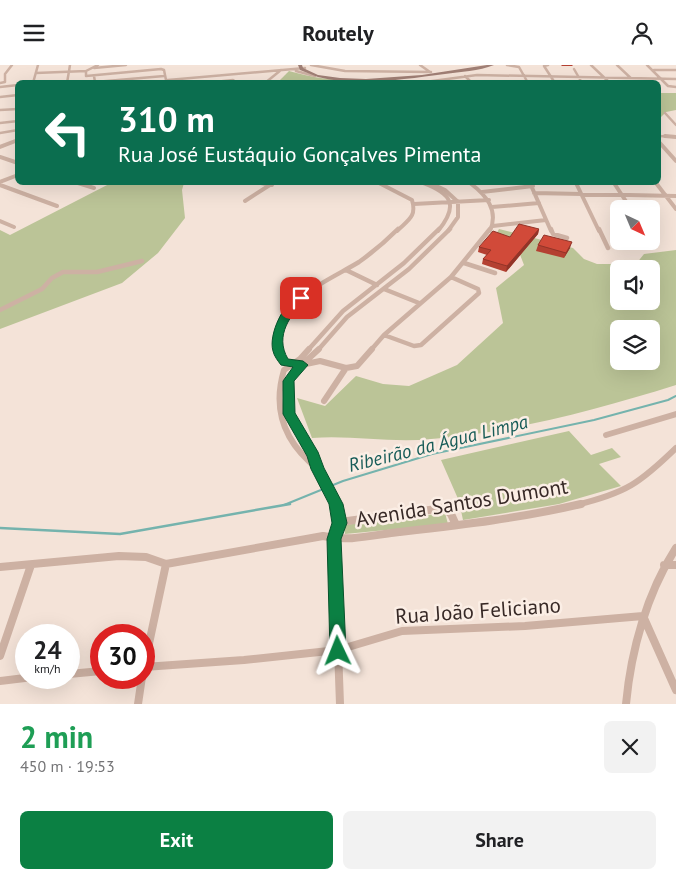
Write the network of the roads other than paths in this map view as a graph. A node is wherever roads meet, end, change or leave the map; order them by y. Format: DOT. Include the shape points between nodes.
graph roads {
  1 [pos="12,65"];
  2 [pos="38,65"];
  3 [pos="70,65"];
  4 [pos="98,65"];
  5 [pos="126,65"];
  6 [pos="311,65"];
  7 [pos="420,65"];
  8 [pos="492,65"];
  9 [pos="507,65"];
  10 [pos="548,65"];
  11 [pos="592,65"];
  12 [pos="617,65"];
  13 [pos="647,65"];
  14 [pos="299,67"];
  15 [pos="468,69"];
  16 [pos="574,69"];
  17 [pos="89,70"];
  18 [pos="284,70"];
  19 [pos="654,70"];
  20 [pos="676,70"];
  21 [pos="68,71"];
  22 [pos="36,73"];
  23 [pos="433,73"];
  24 [pos="477,75"];
  25 [pos="524,75"];
  26 [pos="94,76"];
  27 [pos="164,76"];
  28 [pos="465,76"];
  29 [pos="551,76"];
  30 [pos="323,77"];
  31 [pos="395,77"];
  32 [pos="577,77"];
  33 [pos="605,77"];
  34 [pos="632,78"];
  35 [pos="662,78"];
  36 [pos="676,79"];
  37 [pos="34,80"];
  38 [pos="67,80"];
  39 [pos="94,80"];
  40 [pos="117,80"];
  41 [pos="166,80"];
  42 [pos="179,80"];
  43 [pos="273,80"];
  44 [pos="398,80"];
  45 [pos="442,80"];
  46 [pos="469,80"];
  47 [pos="526,80"];
  48 [pos="553,80"];
  49 [pos="580,80"];
  50 [pos="608,80"];
  51 [pos="0,85"];
  52 [pos="15,85"];
  53 [pos="676,87"];
  54 [pos="15,96"];
  55 [pos="0,98"];
  56 [pos="15,109"];
  57 [pos="0,110"];
  58 [pos="666,113"];
  59 [pos="15,121"];
  60 [pos="0,123"];
  61 [pos="676,124"];
  62 [pos="15,130"];
  63 [pos="0,133"];
  64 [pos="661,136"];
  65 [pos="676,137"];
  66 [pos="15,141"];
  67 [pos="661,144"];
  68 [pos="0,147"];
  69 [pos="0,157"];
  70 [pos="676,161"];
  71 [pos="15,162"];
  72 [pos="15,176"];
  73 [pos="0,184"];
  74 [pos="84,185"];
  75 [pos="270,185"];
  76 [pos="383,185"];
  77 [pos="427,185"];
  78 [pos="434,185"];
  79 [pos="473,185"];
  80 [pos="525,185"];
  81 [pos="531,185"];
  82 [pos="577,185"];
  83 [pos="615,185"];
  84 [pos="658,185"];
  85 [pos="94,188"];
  86 [pos="482,192"];
  87 [pos="534,193"];
  88 [pos="581,194"];
  89 [pos="622,196"];
  90 [pos="666,196"];
  91 [pos="676,197"];
  92 [pos="489,200"];
  93 [pos="625,200"];
  94 [pos="244,201"];
  95 [pos="458,202"];
  96 [pos="450,203"];
  97 [pos="538,203"];
  98 [pos="414,204"];
  99 [pos="57,207"];
  100 [pos="492,207"];
  101 [pos="676,209"];
  102 [pos="546,220"];
  103 [pos="0,221"];
  104 [pos="493,225"];
  105 [pos="14,227"];
  106 [pos="567,238"];
  107 [pos="608,248"];
  108 [pos="142,261"];
  109 [pos="464,263"];
  110 [pos="346,270"];
  111 [pos="495,273"];
  112 [pos="451,277"];
  113 [pos="377,285"];
  114 [pos="384,289"];
  115 [pos="420,303"];
  116 [pos="0,310"];
  117 [pos="384,335"];
  118 [pos="292,364"];
  119 [pos="303,365"];
  120 [pos="346,368"];
  121 [pos="324,401"];
  122 [pos="676,414"];
  123 [pos="606,435"];
  124 [pos="676,448"];
  125 [pos="318,469"];
  126 [pos="340,523"];
  127 [pos="456,525"];
  128 [pos="334,539"];
  129 [pos="676,548"];
  130 [pos="166,564"];
  131 [pos="31,565"];
  132 [pos="664,565"];
  133 [pos="676,565"];
  134 [pos="0,567"];
  135 [pos="643,616"];
  136 [pos="153,624"];
  137 [pos="338,651"];
  138 [pos="0,656"];
  139 [pos="155,666"];
  140 [pos="15,679"];
  141 [pos="0,681"];
  142 [pos="140,689"];
  143 [pos="676,690"];
  144 [pos="138,704"];
  145 [pos="340,704"];
  146 [pos="626,704"];
  1 -- 51 [label="street"];
  2 -- 22 [label="street"];
  3 -- 21 [label="street"];
  4 -- 17 [label="street"];
  5 -- 17 [label="street"];
  6 -- 23 [label="street" via="345,71"];
  7 -- 23 [label="street"];
  8 -- 15 [label="main road"];
  9 -- 25 [label="street" via="518,67"];
  10 -- 29 [label="street" via="544,66"];
  11 -- 33 [label="street"];
  12 -- 34 [label="street"];
  13 -- 19 [label="street"];
  14 -- 18 [label="street"];
  14 -- 30 [label="main road"];
  14 -- 30 [label="main road"];
  15 -- 23 [label="main road"];
  15 -- 24 [label="street"];
  16 -- 32 [label="street"];
  17 -- 21 [label="street"];
  17 -- 26 [label="street" via="86,75"];
  18 -- 42 [label="street"];
  18 -- 43 [label="street"];
  19 -- 20 [label="street"];
  19 -- 35 [label="street"];
  21 -- 22 [label="street"];
  21 -- 38 [label="street"];
  22 -- 37 [label="street"];
  23 -- 31 [label="main road"];
  24 -- 25 [label="street"];
  24 -- 28 [label="street"];
  25 -- 29 [label="street"];
  25 -- 47 [label="street"];
  26 -- 27 [label="street" via="161,69"];
  26 -- 39 [label="street"];
  27 -- 40 [label="street"];
  27 -- 41 [label="street"];
  28 -- 45 [label="street"];
  28 -- 46 [label="street"];
  29 -- 32 [label="street"];
  29 -- 48 [label="street"];
  30 -- 31 [label="main road"];
  31 -- 44 [label="street"];
  32 -- 33 [label="street"];
  32 -- 49 [label="street"];
  33 -- 34 [label="street"];
  33 -- 50 [label="street"];
  34 -- 35 [label="street"];
  35 -- 36 [label="street"];
  35 -- 53 [label="street" via="668,86"];
  51 -- 52 [label="street"];
  54 -- 55 [label="street"];
  56 -- 57 [label="street"];
  58 -- 61 [label="street"];
  59 -- 60 [label="street"];
  62 -- 63 [label="street"];
  64 -- 65 [label="street"];
  66 -- 68 [label="street"];
  67 -- 70 [label="street"];
  69 -- 71 [label="street"];
  72 -- 73 [label="street"];
  73 -- 99 [label="street"];
  74 -- 85 [label="street"];
  75 -- 94 [label="street"];
  76 -- 98 [label="street" via="408,197"];
  77 -- 96 [label="street"];
  78 -- 95 [label="street"];
  79 -- 86 [label="street"];
  80 -- 86 [label="street"];
  81 -- 87 [label="street"];
  82 -- 88 [label="street"];
  83 -- 89 [label="street"];
  84 -- 90 [label="street"];
  86 -- 92 [label="street"];
  87 -- 88 [label="street"];
  87 -- 97 [label="street"];
  88 -- 89 [label="street"];
  88 -- 107 [label="street"];
  89 -- 90 [label="street"];
  89 -- 93 [label="street"];
  90 -- 91 [label="street"];
  90 -- 101 [label="street"];
  92 -- 95 [label="street"];
  92 -- 100 [label="street"];
  95 -- 96 [label="street"];
  95 -- 114 [label="street" via="458,217 450,229"];
  96 -- 98 [label="street"];
  96 -- 113 [label="street" via="451,211 445,223"];
  97 -- 100 [label="street"];
  97 -- 102 [label="street"];
  98 -- 110 [label="street" via="414,215 374,251"];
  100 -- 104 [label="street"];
  102 -- 104 [label="street"];
  102 -- 106 [label="street" via="553,234"];
  103 -- 105 [label="street"];
  104 -- 109 [label="street"];
  108 -- 116 [label="street" via="97,272 63,271 42,289"];
  109 -- 111 [label="street"];
  109 -- 112 [label="street"];
  110 -- 113 [label="street"];
  110 -- 118 [label="street" via="301,298 286,313 279,329 278,351 282,361"];
  112 -- 115 [label="street"];
  112 -- 117 [label="street" via="478,289 479,293 421,345 414,346"];
  113 -- 118 [label="street" via="342,313"];
  114 -- 115 [label="street"];
  114 -- 119 [label="street" via="346,317"];
  115 -- 117 [label="street"];
  117 -- 120 [label="street" via="357,366"];
  118 -- 119 [label="street"];
  118 -- 125 [label="street" via="282,375 279,409 282,421 307,461"];
  119 -- 120 [label="street" via="320,361"];
  119 -- 125 [label="street" via="289,381 289,414 314,456"];
  120 -- 121 [label="street"];
  122 -- 123 [label="street"];
  124 -- 127 [label="street, Avenida Santos Dumont" via="644,479 617,493 563,508"];
  125 -- 126 [label="street" via="336,504"];
  126 -- 127 [label="street" via="444,508"];
  126 -- 128 [label="street"];
  127 -- 128 [label="street, Avenida Santos Dumont"];
  128 -- 130 [label="street, Avenida Santos Dumont" via="323,536"];
  128 -- 137 [label="street"];
  129 -- 132 [label="street"];
  130 -- 131 [label="street, Avenida Santos Dumont" via="146,557 119,556"];
  130 -- 136 [label="street"];
  131 -- 134 [label="street, Avenida Santos Dumont"];
  131 -- 138 [label="street"];
  132 -- 133 [label="street"];
  132 -- 135 [label="street"];
  135 -- 137 [label="street, Rua João Feliciano" via="525,626 402,631"];
  135 -- 143 [label="street"];
  135 -- 146 [label="street"];
  137 -- 139 [label="street, Rua João Feliciano"];
  137 -- 145 [label="street"];
  140 -- 141 [label="street"];
  142 -- 144 [label="street"];
}
